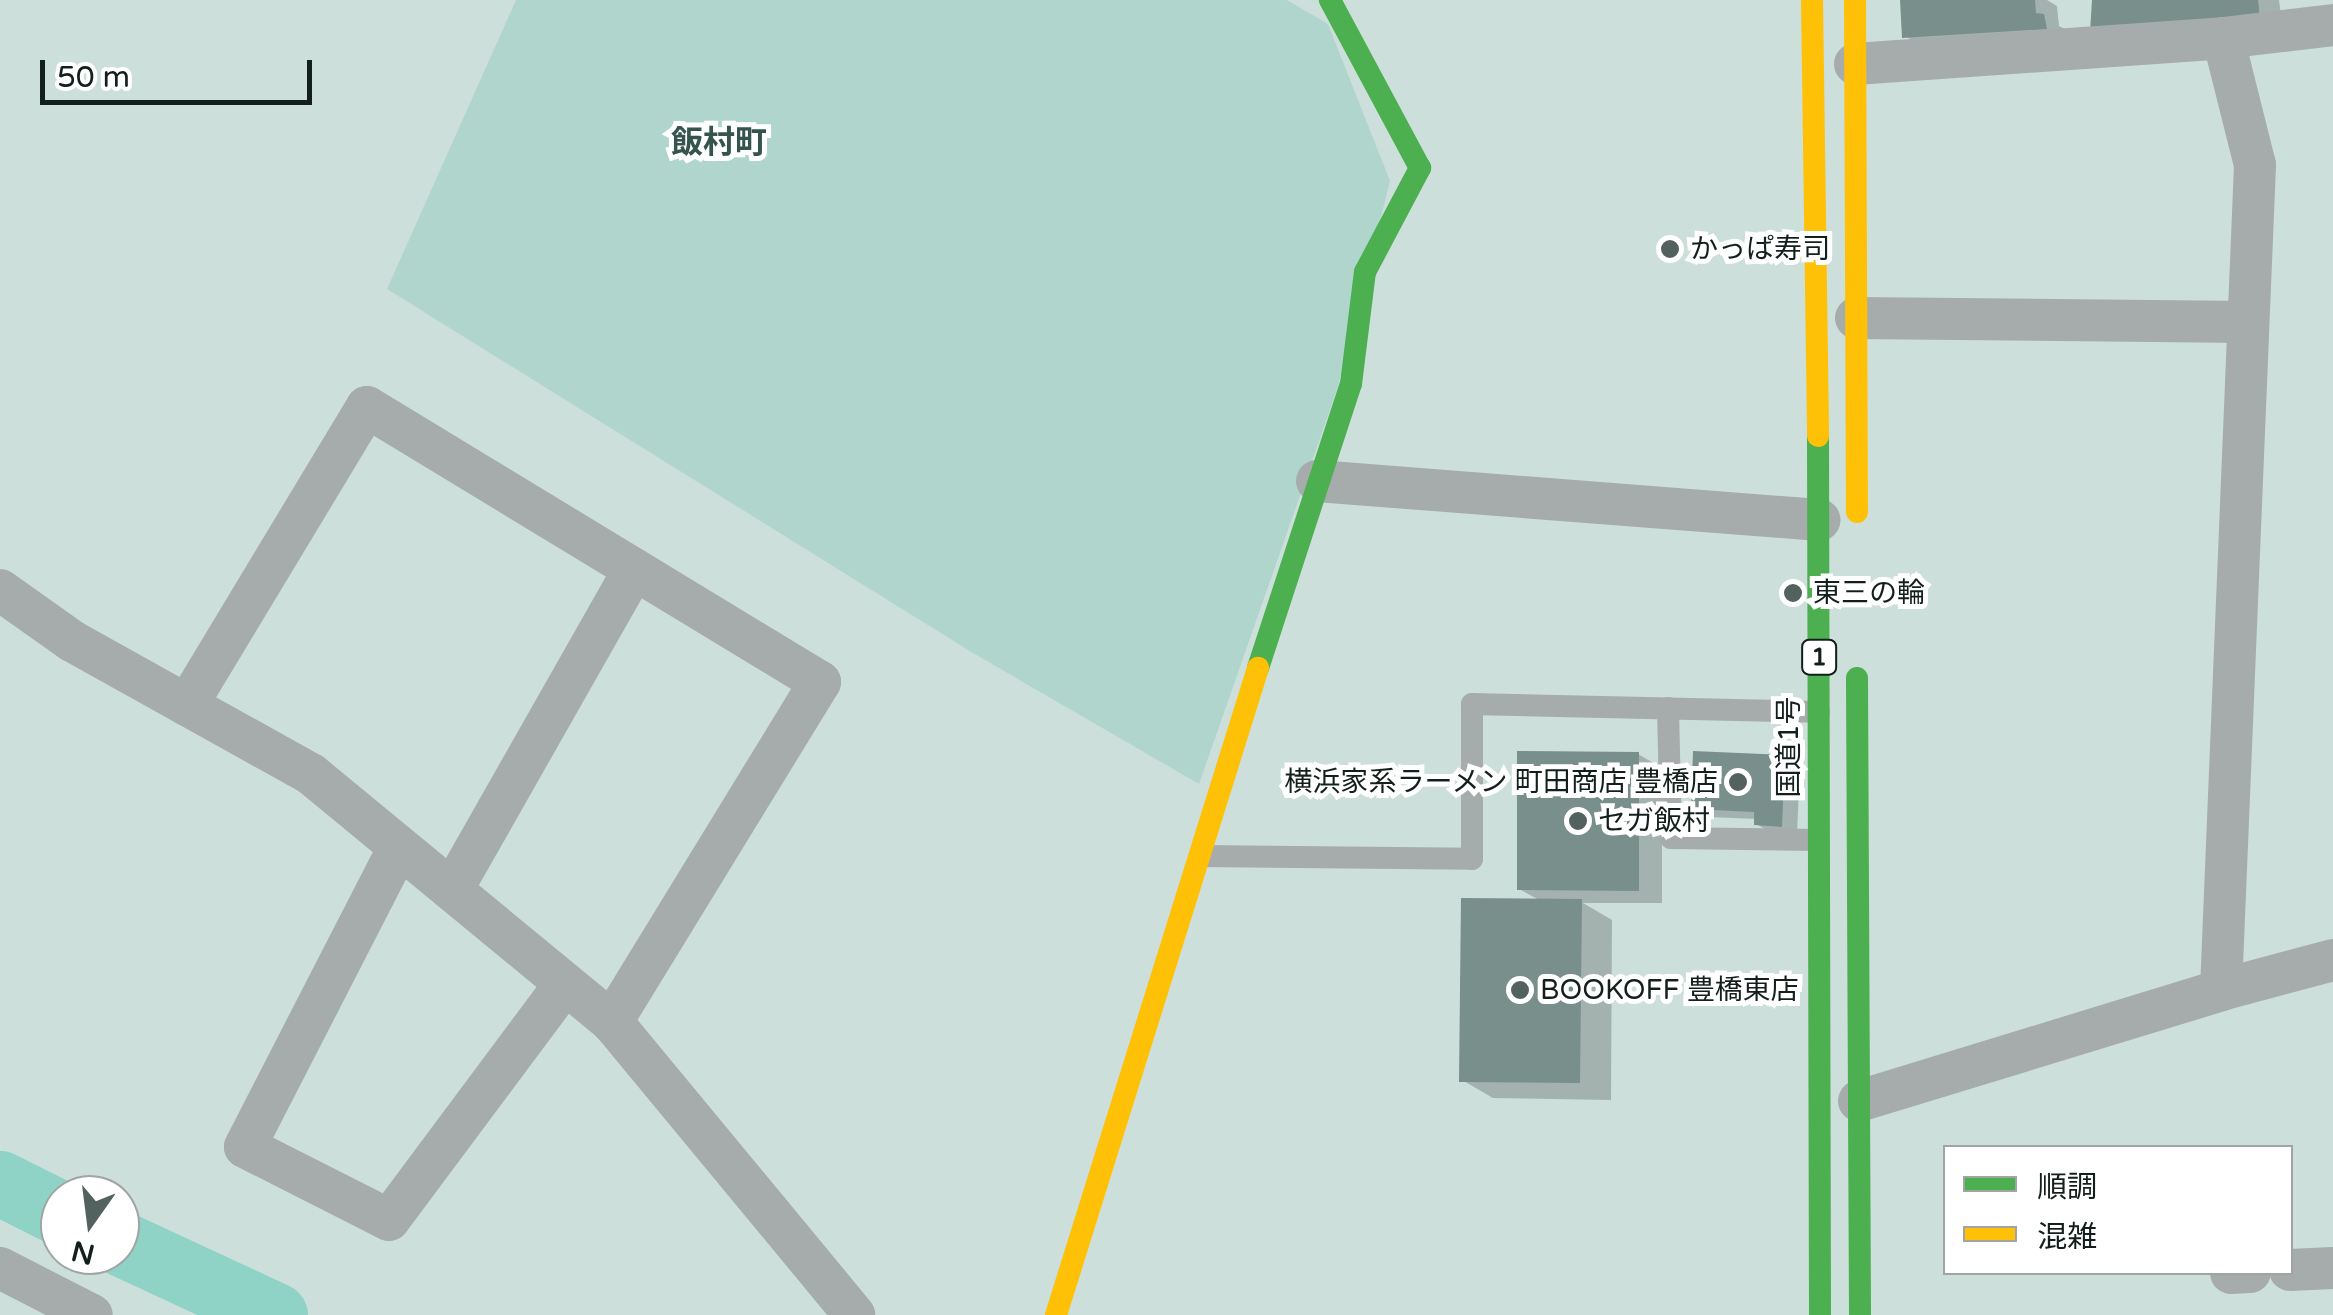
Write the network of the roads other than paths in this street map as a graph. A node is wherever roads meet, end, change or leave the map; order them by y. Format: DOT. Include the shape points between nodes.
graph roads {
  1 [pos="1330,0"];
  2 [pos="1812,0"];
  3 [pos="1855,0"];
  4 [pos="2333,25"];
  5 [pos="2223,38"];
  6 [pos="1855,64"];
  7 [pos="1856,318"];
  8 [pos="2248,322"];
  9 [pos="1317,480"];
  10 [pos="1838,527"];
  11 [pos="634,569"];
  12 [pos="0,590"];
  13 [pos="1857,651"];
  14 [pos="188,705"];
  15 [pos="1668,708"];
  16 [pos="1819,712"];
  17 [pos="1819,840"];
  18 [pos="399,846"];
  19 [pos="1200,856"];
  20 [pos="452,890"];
  21 [pos="2333,960"];
  22 [pos="565,984"];
  23 [pos="2221,990"];
  24 [pos="612,1022"];
  25 [pos="1859,1102"];
  26 [pos="0,1268"];
  27 [pos="2333,1268"];
  28 [pos="2293,1270"];
  29 [pos="92,1315"];
  30 [pos="854,1315"];
  31 [pos="1056,1315"];
  32 [pos="1820,1315"];
  33 [pos="1860,1315"];
  1 -- 9 [label="main road" via="1420,168 1364,272 1351,384"];
  2 -- 10 [label="main road, 国道1号 / 1"];
  3 -- 6 [label="main road, 国道1号 / 1"];
  4 -- 5 [label="street"];
  5 -- 6 [label="street"];
  5 -- 8 [label="street" via="2255,165"];
  6 -- 7 [label="main road, 国道1号 / 1"];
  7 -- 8 [label="street"];
  7 -- 10 [label="main road, 国道1号 / 1"];
  8 -- 23 [label="street"];
  9 -- 10 [label="street"];
  9 -- 19 [label="main road"];
  10 -- 16 [label="main road, 国道1号 / 1"];
  11 -- 14 [label="street" via="367,407"];
  11 -- 20 [label="street"];
  11 -- 24 [label="street" via="820,682"];
  12 -- 14 [label="street" via="72,641"];
  13 -- 25 [label="main road, 1"];
  14 -- 18 [label="street" via="311,774"];
  15 -- 16 [label="lane"];
  15 -- 17 [label="lane" via="1670,838"];
  15 -- 19 [label="lane" via="1472,704 1472,858"];
  16 -- 17 [label="main road, 国道1号 / 1"];
  17 -- 32 [label="main road, 国道1号 / 1"];
  18 -- 20 [label="street"];
  18 -- 22 [label="street" via="246,1147 388,1220"];
  19 -- 31 [label="main road"];
  20 -- 22 [label="street"];
  21 -- 23 [label="street"];
  22 -- 24 [label="street"];
  23 -- 25 [label="street"];
  24 -- 30 [label="street"];
  25 -- 33 [label="main road, 1"];
  26 -- 29 [label="street"];
  27 -- 28 [label="street"];
}
